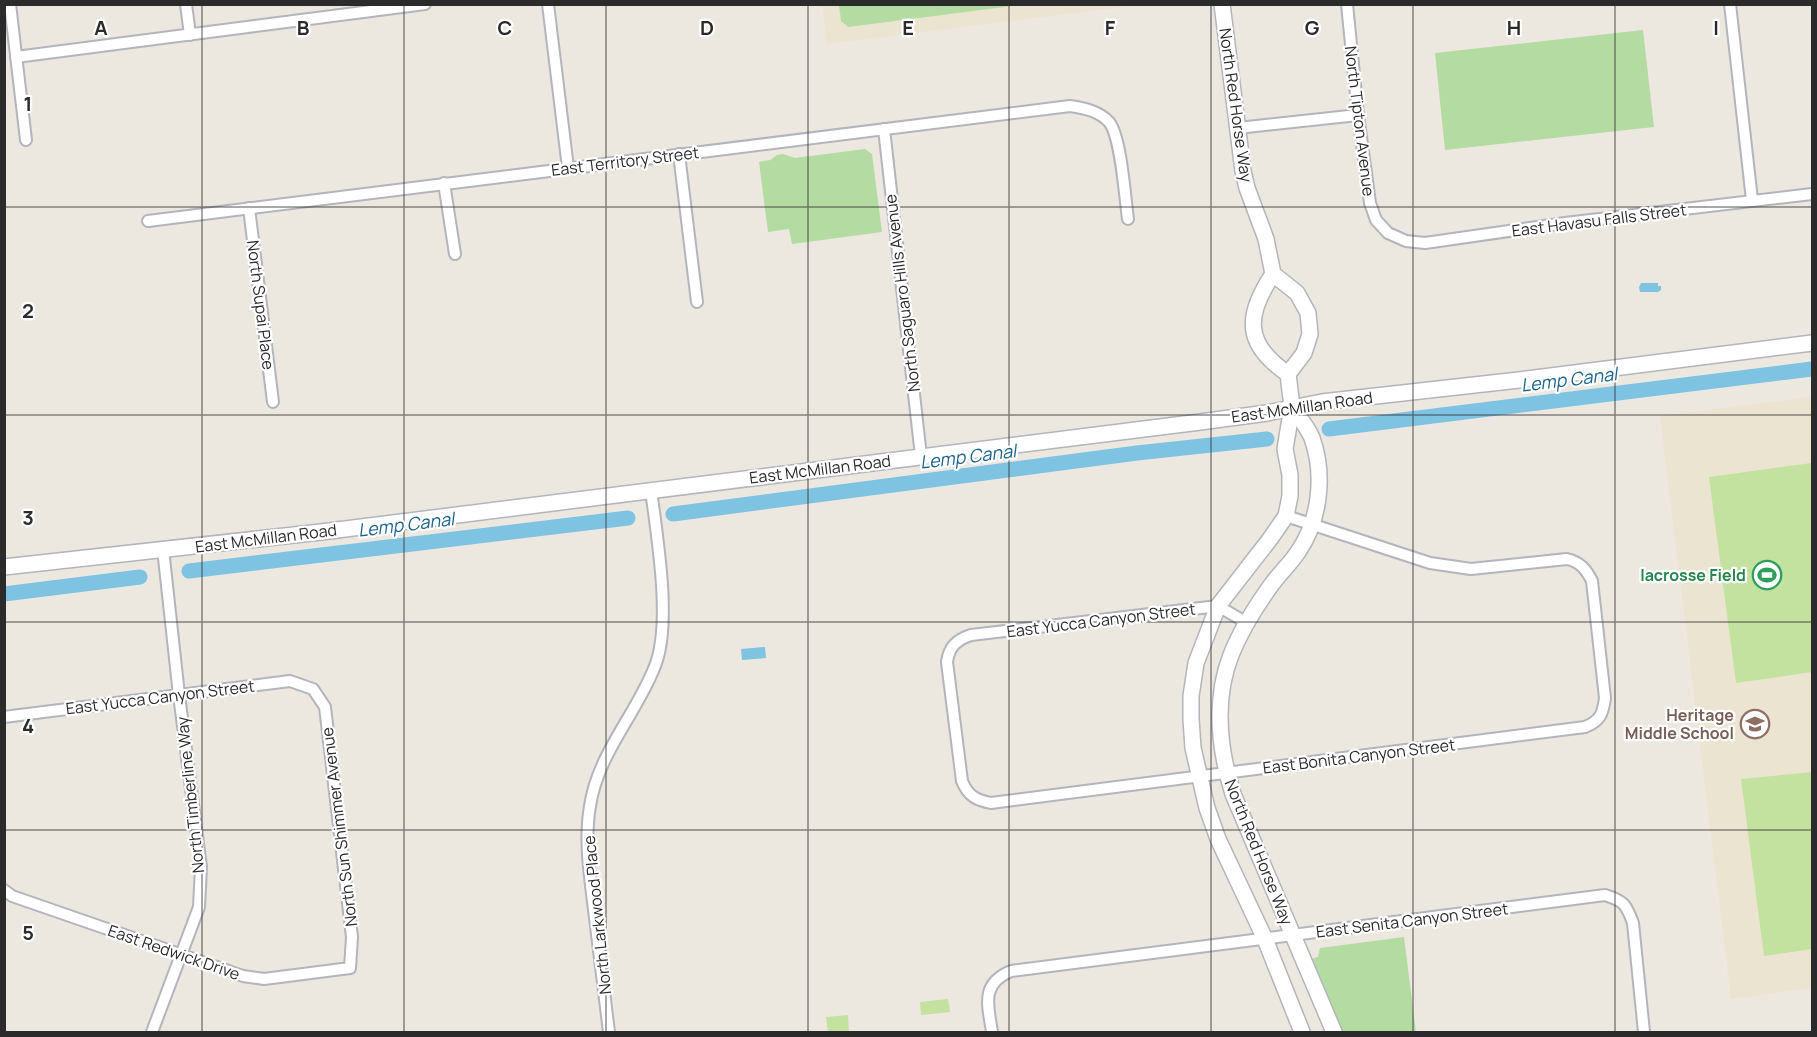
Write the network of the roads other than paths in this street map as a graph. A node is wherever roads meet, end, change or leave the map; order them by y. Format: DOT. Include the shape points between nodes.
graph roads {
  1 [pos="10,4"];
  2 [pos="186,4"];
  3 [pos="425,4"];
  4 [pos="548,4"];
  5 [pos="1222,4"];
  6 [pos="1347,4"];
  7 [pos="1730,4"];
  8 [pos="365,8"];
  9 [pos="190,35"];
  10 [pos="16,57"];
  11 [pos="1358,114"];
  12 [pos="1238,128"];
  13 [pos="884,129"];
  14 [pos="26,140"];
  15 [pos="679,154"];
  16 [pos="568,168"];
  17 [pos="444,183"];
  18 [pos="1812,194"];
  19 [pos="1752,200"];
  20 [pos="249,208"];
  21 [pos="1128,219"];
  22 [pos="148,221"];
  23 [pos="1388,233"];
  24 [pos="454,254"];
  25 [pos="1273,274"];
  26 [pos="697,302"];
  27 [pos="1812,343"];
  28 [pos="1288,374"];
  29 [pos="273,402"];
  30 [pos="1292,407"];
  31 [pos="921,456"];
  32 [pos="651,490"];
  33 [pos="1286,516"];
  34 [pos="1311,525"];
  35 [pos="163,549"];
  36 [pos="4,567"];
  37 [pos="1218,606"];
  38 [pos="1247,623"];
  39 [pos="314,689"];
  40 [pos="179,694"];
  41 [pos="4,717"];
  42 [pos="1226,773"];
  43 [pos="1198,776"];
  44 [pos="972,797"];
  45 [pos="4,890"];
  46 [pos="1293,935"];
  47 [pos="1265,939"];
  48 [pos="180,955"];
  49 [pos="350,968"];
  50 [pos="152,1032"];
  51 [pos="609,1032"];
  52 [pos="992,1032"];
  53 [pos="1302,1032"];
  54 [pos="1334,1032"];
  55 [pos="1644,1032"];
  1 -- 10 [label="street"];
  2 -- 9 [label="street"];
  3 -- 8 [label="street"];
  4 -- 16 [label="street"];
  5 -- 12 [label="street, North Red Horse Way"];
  6 -- 11 [label="street, North Tipton Avenue"];
  7 -- 19 [label="street"];
  8 -- 9 [label="street"];
  9 -- 10 [label="street"];
  10 -- 14 [label="street"];
  11 -- 12 [label="street"];
  11 -- 23 [label="street, North Tipton Avenue" via="1370,203 1376,220"];
  12 -- 25 [label="street, North Red Horse Way" via="1247,188 1266,239"];
  13 -- 15 [label="street, East Territory Street"];
  13 -- 21 [label="street, East Territory Street" via="1070,106 1086,108 1110,123 1117,139"];
  13 -- 31 [label="street, North Saguaro Hills Avenue"];
  15 -- 16 [label="street, East Territory Street"];
  15 -- 26 [label="street"];
  16 -- 17 [label="street, East Territory Street"];
  17 -- 20 [label="street, East Territory Street"];
  17 -- 24 [label="street"];
  18 -- 19 [label="street, East Havasu Falls Street"];
  19 -- 23 [label="street, East Havasu Falls Street" via="1425,243 1406,241"];
  20 -- 22 [label="street, East Territory Street"];
  20 -- 29 [label="street, North Supai Place"];
  25 -- 28 [label="street" via="1255,307 1254,335 1266,358"];
  25 -- 28 [label="street" via="1296,294 1308,313 1307,344"];
  27 -- 30 [label="street, East McMillan Road"];
  28 -- 30 [label="street, North Red Horse Way"];
  30 -- 31 [label="street, East McMillan Road"];
  30 -- 33 [label="street, North Red Horse Way" via="1286,448 1290,475"];
  30 -- 34 [label="street, North Red Horse Way" via="1311,436 1318,463 1318,490"];
  31 -- 32 [label="street, East McMillan Road"];
  32 -- 35 [label="street, East McMillan Road"];
  32 -- 51 [label="street, North Larkwood Place" via="662,604 660,651 648,682 598,775 587,834"];
  33 -- 34 [label="street"];
  33 -- 37 [label="street, North Red Horse Way"];
  34 -- 38 [label="street, North Red Horse Way" via="1298,552"];
  34 -- 42 [label="street, East Bonita Canyon Street" via="1430,563 1471,568 1567,559 1583,567 1592,581 1605,698 1600,718 1585,727"];
  35 -- 36 [label="street, East McMillan Road"];
  35 -- 40 [label="street, North Timberline Way"];
  37 -- 38 [label="street, East Yucca Canyon Street"];
  37 -- 43 [label="street, North Red Horse Way" via="1193,677 1191,719"];
  37 -- 44 [label="street, East Yucca Canyon Street" via="961,638 953,645 947,662 962,781"];
  38 -- 42 [label="street, North Red Horse Way" via="1231,655 1222,688 1219,731"];
  39 -- 40 [label="street, East Yucca Canyon Street" via="290,681"];
  39 -- 49 [label="street, North Sun Shimmer Avenue" via="325,707 352,937"];
  40 -- 41 [label="street, East Yucca Canyon Street"];
  40 -- 48 [label="street, North Timberline Way" via="201,867 199,908"];
  42 -- 43 [label="street, East Bonita Canyon Street"];
  42 -- 46 [label="street, North Red Horse Way"];
  43 -- 44 [label="street, East Bonita Canyon Street" via="992,802"];
  43 -- 47 [label="street, North Red Horse Way" via="1218,839"];
  45 -- 48 [label="street, East Redwick Drive"];
  46 -- 47 [label="street, East Senita Canyon Street"];
  46 -- 54 [label="street, North Red Horse Way"];
  46 -- 55 [label="street, East Senita Canyon Street" via="1605,896 1618,899 1627,906 1633,923"];
  47 -- 52 [label="street, East Senita Canyon Street" via="1011,971 994,981 989,990"];
  47 -- 53 [label="street, North Red Horse Way"];
  48 -- 49 [label="street, East Redwick Drive" via="264,979"];
  48 -- 50 [label="street, North Timberline Way"];
}
